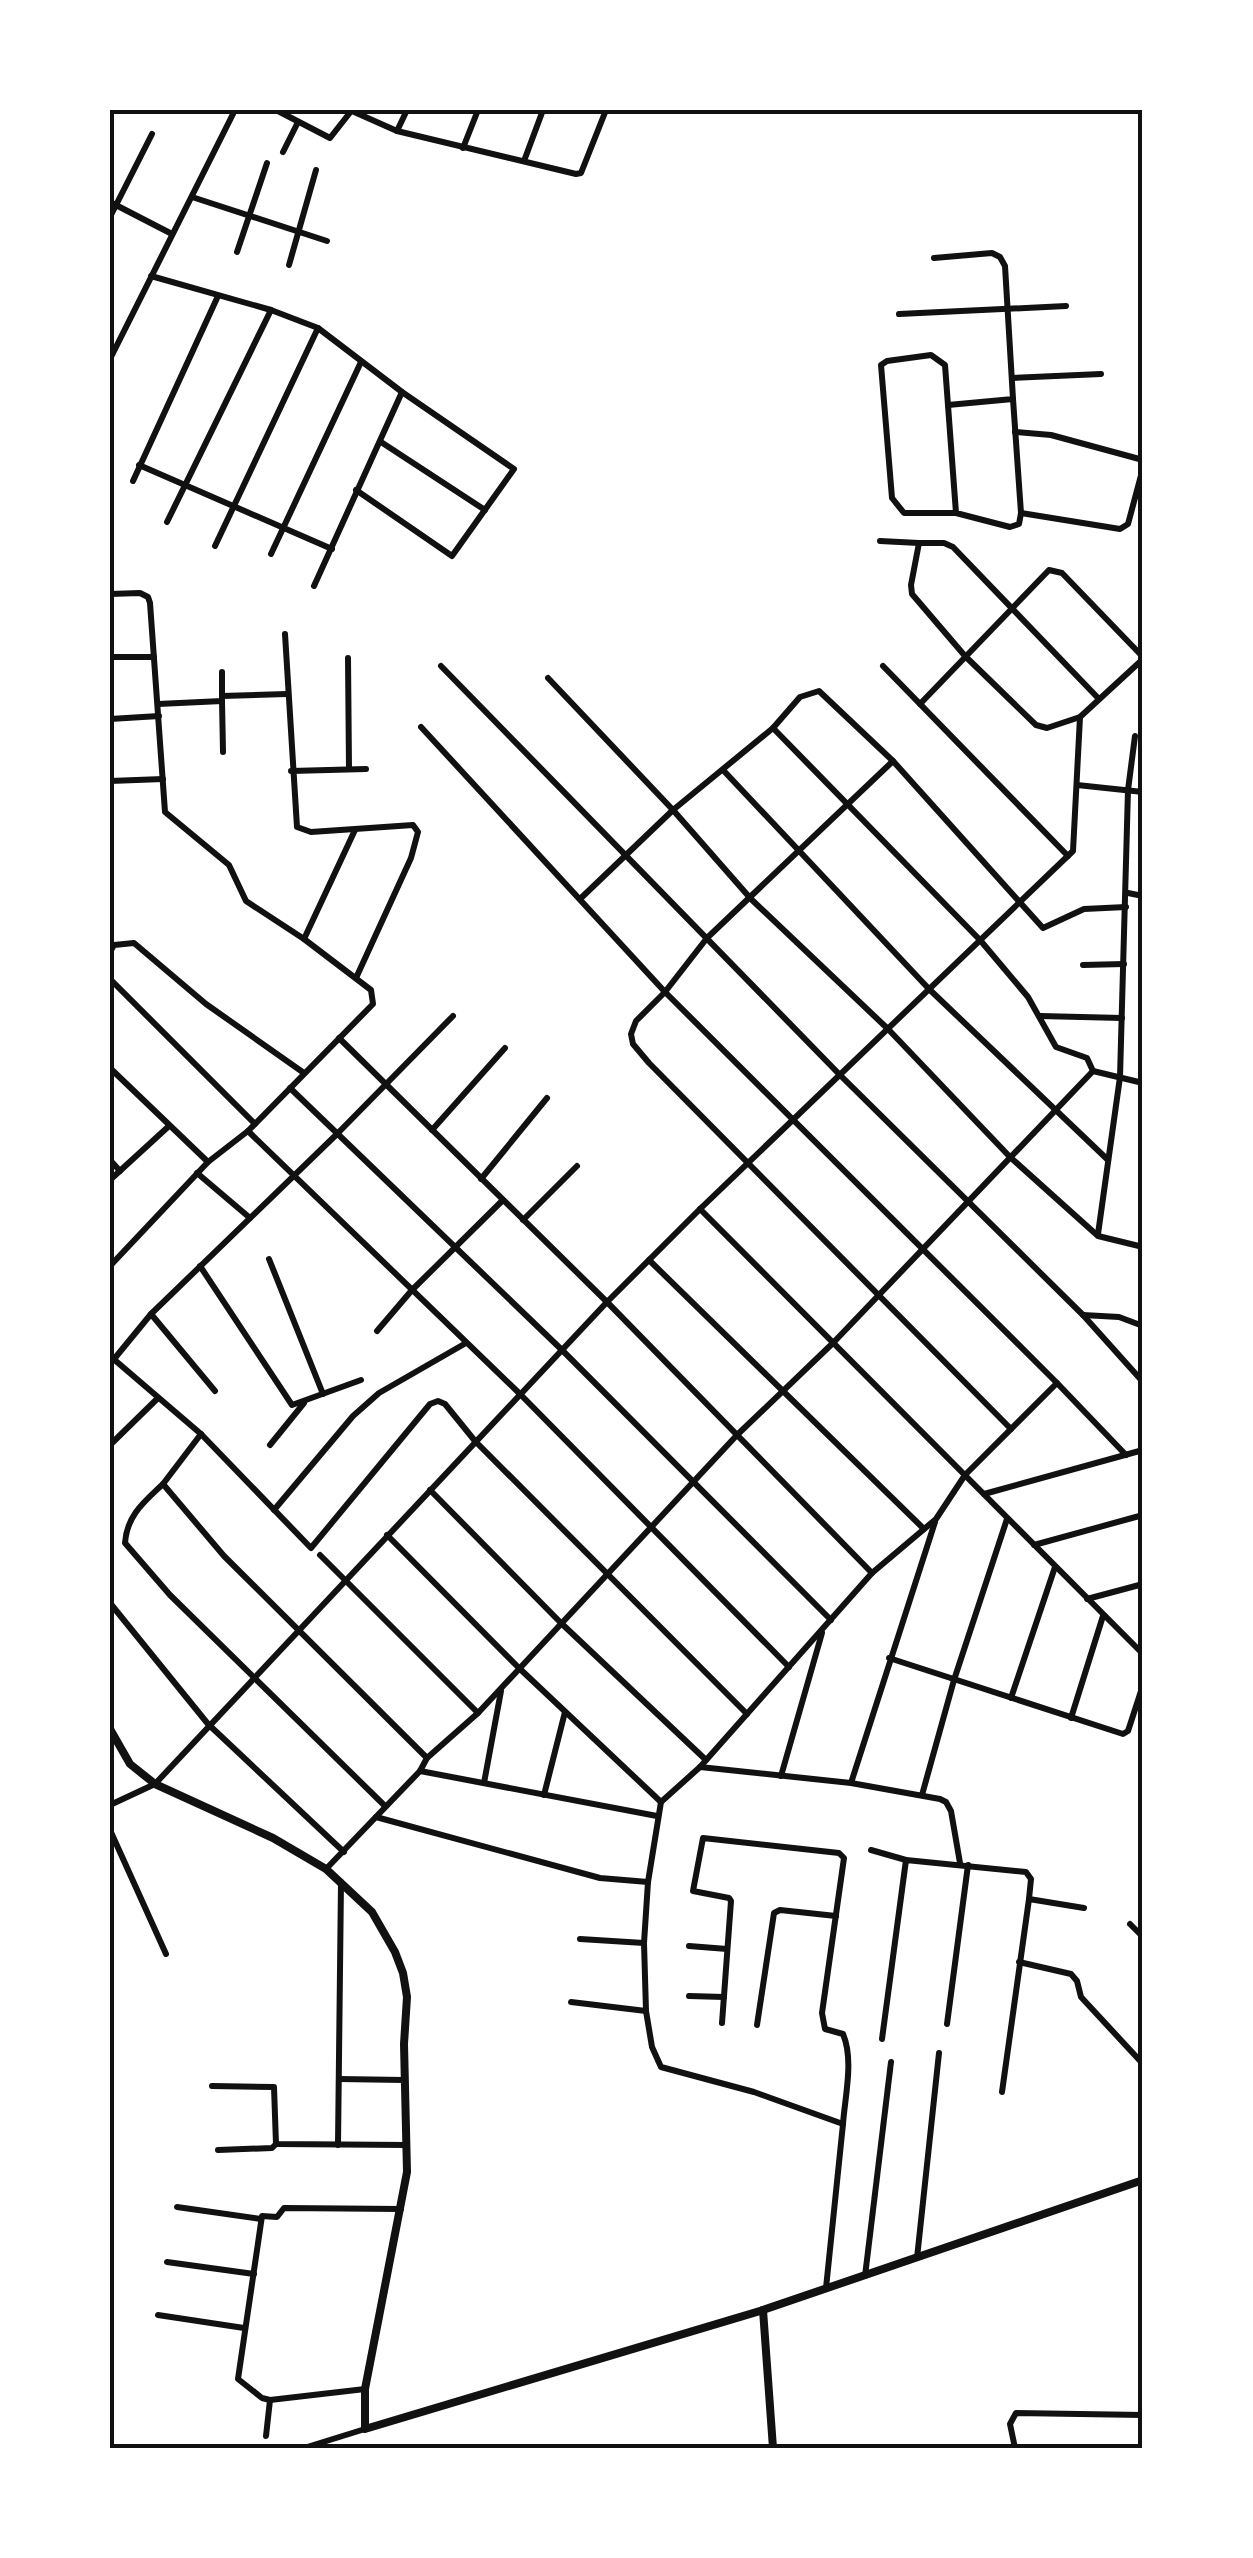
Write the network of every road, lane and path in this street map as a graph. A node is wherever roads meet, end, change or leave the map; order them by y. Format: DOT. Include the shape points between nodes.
graph roads {
  1 [pos="235,110"];
  2 [pos="276,110"];
  3 [pos="352,110"];
  4 [pos="408,110"];
  5 [pos="478,110"];
  6 [pos="544,110"];
  7 [pos="606,110"];
  8 [pos="298,121"];
  9 [pos="398,132"];
  10 [pos="152,134"];
  11 [pos="462,148"];
  12 [pos="283,152"];
  13 [pos="524,161"];
  14 [pos="267,163"];
  15 [pos="316,170"];
  16 [pos="192,197"];
  17 [pos="113,203"];
  18 [pos="248,214"];
  19 [pos="110,217"];
  20 [pos="300,230"];
  21 [pos="172,234"];
  22 [pos="328,241"];
  23 [pos="236,252"];
  24 [pos="934,258"];
  25 [pos="289,265"];
  26 [pos="150,276"];
  27 [pos="218,296"];
  28 [pos="1008,306"];
  29 [pos="1066,306"];
  30 [pos="272,310"];
  31 [pos="899,314"];
  32 [pos="318,328"];
  33 [pos="110,359"];
  34 [pos="360,362"];
  35 [pos="1101,374"];
  36 [pos="1012,378"];
  37 [pos="402,392"];
  38 [pos="1012,399"];
  39 [pos="948,405"];
  40 [pos="1015,432"];
  41 [pos="380,442"];
  42 [pos="1143,460"];
  43 [pos="140,465"];
  44 [pos="1143,468"];
  45 [pos="133,481"];
  46 [pos="186,486"];
  47 [pos="356,490"];
  48 [pos="233,505"];
  49 [pos="485,510"];
  50 [pos="1022,513"];
  51 [pos="956,514"];
  52 [pos="168,522"];
  53 [pos="283,526"];
  54 [pos="880,541"];
  55 [pos="919,544"];
  56 [pos="215,546"];
  57 [pos="332,548"];
  58 [pos="271,554"];
  59 [pos="314,586"];
  60 [pos="110,594"];
  61 [pos="1011,609"];
  62 [pos="285,634"];
  63 [pos="1142,655"];
  64 [pos="964,656"];
  65 [pos="110,657"];
  66 [pos="154,657"];
  67 [pos="348,658"];
  68 [pos="441,666"];
  69 [pos="884,666"];
  70 [pos="222,672"];
  71 [pos="548,678"];
  72 [pos="287,694"];
  73 [pos="222,699"];
  74 [pos="1099,699"];
  75 [pos="158,704"];
  76 [pos="920,704"];
  77 [pos="159,716"];
  78 [pos="1080,717"];
  79 [pos="110,719"];
  80 [pos="421,727"];
  81 [pos="773,728"];
  82 [pos="1135,736"];
  83 [pos="223,752"];
  84 [pos="892,761"];
  85 [pos="349,769"];
  86 [pos="366,769"];
  87 [pos="723,770"];
  88 [pos="291,772"];
  89 [pos="163,779"];
  90 [pos="110,782"];
  91 [pos="1076,785"];
  92 [pos="1128,790"];
  93 [pos="1143,792"];
  94 [pos="846,807"];
  95 [pos="673,810"];
  96 [pos="355,830"];
  97 [pos="801,851"];
  98 [pos="625,855"];
  99 [pos="1068,856"];
  100 [pos="1128,892"];
  101 [pos="1143,896"];
  102 [pos="580,898"];
  103 [pos="751,899"];
  104 [pos="1021,901"];
  105 [pos="1126,908"];
  106 [pos="304,938"];
  107 [pos="707,938"];
  108 [pos="980,940"];
  109 [pos="110,952"];
  110 [pos="1083,964"];
  111 [pos="1124,964"];
  112 [pos="356,978"];
  113 [pos="110,979"];
  114 [pos="929,989"];
  115 [pos="665,992"];
  116 [pos="454,1016"];
  117 [pos="1040,1016"];
  118 [pos="1122,1018"];
  119 [pos="888,1028"];
  120 [pos="339,1038"];
  121 [pos="505,1048"];
  122 [pos="110,1068"];
  123 [pos="1093,1071"];
  124 [pos="304,1074"];
  125 [pos="840,1075"];
  126 [pos="1120,1077"];
  127 [pos="1143,1083"];
  128 [pos="386,1084"];
  129 [pos="290,1088"];
  130 [pos="547,1098"];
  131 [pos="1054,1111"];
  132 [pos="793,1120"];
  133 [pos="169,1126"];
  134 [pos="252,1128"];
  135 [pos="432,1130"];
  136 [pos="338,1134"];
  137 [pos="1010,1158"];
  138 [pos="110,1160"];
  139 [pos="1108,1160"];
  140 [pos="208,1162"];
  141 [pos="747,1164"];
  142 [pos="576,1166"];
  143 [pos="120,1171"];
  144 [pos="197,1173"];
  145 [pos="294,1176"];
  146 [pos="481,1178"];
  147 [pos="110,1180"];
  148 [pos="502,1200"];
  149 [pos="968,1202"];
  150 [pos="700,1209"];
  151 [pos="250,1218"];
  152 [pos="524,1220"];
  153 [pos="1098,1236"];
  154 [pos="454,1246"];
  155 [pos="1143,1247"];
  156 [pos="923,1249"];
  157 [pos="269,1259"];
  158 [pos="650,1260"];
  159 [pos="110,1266"];
  160 [pos="200,1266"];
  161 [pos="412,1290"];
  162 [pos="879,1295"];
  163 [pos="607,1302"];
  164 [pos="150,1314"];
  165 [pos="1082,1314"];
  166 [pos="1143,1326"];
  167 [pos="377,1331"];
  168 [pos="466,1343"];
  169 [pos="833,1343"];
  170 [pos="562,1350"];
  171 [pos="111,1360"];
  172 [pos="361,1380"];
  173 [pos="1143,1382"];
  174 [pos="1057,1383"];
  175 [pos="215,1390"];
  176 [pos="783,1391"];
  177 [pos="322,1394"];
  178 [pos="520,1394"];
  179 [pos="158,1398"];
  180 [pos="306,1400"];
  181 [pos="1010,1430"];
  182 [pos="201,1434"];
  183 [pos="737,1435"];
  184 [pos="476,1441"];
  185 [pos="270,1445"];
  186 [pos="110,1446"];
  187 [pos="1143,1450"];
  188 [pos="1126,1455"];
  189 [pos="965,1476"];
  190 [pos="694,1481"];
  191 [pos="163,1484"];
  192 [pos="430,1490"];
  193 [pos="984,1494"];
  194 [pos="274,1510"];
  195 [pos="1143,1515"];
  196 [pos="1007,1518"];
  197 [pos="936,1519"];
  198 [pos="650,1528"];
  199 [pos="924,1529"];
  200 [pos="387,1535"];
  201 [pos="1034,1544"];
  202 [pos="320,1556"];
  203 [pos="1056,1567"];
  204 [pos="872,1573"];
  205 [pos="606,1575"];
  206 [pos="343,1582"];
  207 [pos="1143,1584"];
  208 [pos="1088,1598"];
  209 [pos="110,1602"];
  210 [pos="1104,1616"];
  211 [pos="830,1620"];
  212 [pos="562,1623"];
  213 [pos="824,1628"];
  214 [pos="297,1630"];
  215 [pos="1142,1652"];
  216 [pos="889,1658"];
  217 [pos="789,1667"];
  218 [pos="520,1668"];
  219 [pos="254,1676"];
  220 [pos="954,1680"];
  221 [pos="1143,1685"];
  222 [pos="501,1688"];
  223 [pos="1011,1698"];
  224 [pos="565,1712"];
  225 [pos="478,1713"];
  226 [pos="747,1714"];
  227 [pos="1071,1718"];
  228 [pos="208,1724"];
  229 [pos="110,1729"];
  230 [pos="426,1758"];
  231 [pos="703,1764"];
  232 [pos="420,1771"];
  233 [pos="781,1776"];
  234 [pos="484,1783"];
  235 [pos="851,1783"];
  236 [pos="155,1784"];
  237 [pos="544,1795"];
  238 [pos="922,1795"];
  239 [pos="661,1802"];
  240 [pos="110,1806"];
  241 [pos="385,1806"];
  242 [pos="656,1816"];
  243 [pos="376,1817"];
  244 [pos="110,1830"];
  245 [pos="871,1850"];
  246 [pos="344,1852"];
  247 [pos="906,1860"];
  248 [pos="964,1864"];
  249 [pos="326,1869"];
  250 [pos="341,1882"];
  251 [pos="648,1882"];
  252 [pos="1029,1899"];
  253 [pos="1084,1908"];
  254 [pos="836,1916"];
  255 [pos="1130,1924"];
  256 [pos="1143,1937"];
  257 [pos="580,1939"];
  258 [pos="644,1943"];
  259 [pos="689,1946"];
  260 [pos="728,1948"];
  261 [pos="166,1954"];
  262 [pos="1019,1962"];
  263 [pos="688,1996"];
  264 [pos="724,1997"];
  265 [pos="571,2002"];
  266 [pos="646,2011"];
  267 [pos="722,2023"];
  268 [pos="947,2024"];
  269 [pos="756,2025"];
  270 [pos="882,2038"];
  271 [pos="939,2053"];
  272 [pos="891,2062"];
  273 [pos="1143,2064"];
  274 [pos="338,2079"];
  275 [pos="404,2080"];
  276 [pos="212,2086"];
  277 [pos="1002,2092"];
  278 [pos="842,2124"];
  279 [pos="276,2144"];
  280 [pos="407,2144"];
  281 [pos="338,2145"];
  282 [pos="218,2150"];
  283 [pos="1143,2180"];
  284 [pos="177,2207"];
  285 [pos="401,2209"];
  286 [pos="261,2220"];
  287 [pos="917,2259"];
  288 [pos="167,2262"];
  289 [pos="254,2274"];
  290 [pos="865,2276"];
  291 [pos="826,2288"];
  292 [pos="763,2310"];
  293 [pos="158,2315"];
  294 [pos="244,2328"];
  295 [pos="364,2389"];
  296 [pos="270,2400"];
  297 [pos="1143,2415"];
  298 [pos="365,2429"];
  299 [pos="266,2436"];
  300 [pos="304,2448"];
  301 [pos="773,2448"];
  302 [pos="1016,2448"];
  1 -- 16 [label="street"];
  2 -- 8 [label="street"];
  3 -- 8 [label="street" via="330,138"];
  3 -- 9 [label="street"];
  4 -- 9 [label="street"];
  5 -- 11 [label="street"];
  6 -- 13 [label="street"];
  7 -- 13 [label="street" via="581,173"];
  8 -- 12 [label="street"];
  9 -- 11 [label="street"];
  10 -- 17 [label="street"];
  11 -- 13 [label="street"];
  14 -- 18 [label="street"];
  15 -- 20 [label="street"];
  16 -- 18 [label="street"];
  16 -- 21 [label="street"];
  17 -- 19 [label="street"];
  17 -- 21 [label="street"];
  18 -- 20 [label="street"];
  18 -- 23 [label="street"];
  20 -- 22 [label="street"];
  20 -- 25 [label="street"];
  21 -- 26 [label="street"];
  24 -- 28 [label="street" via="1000,257"];
  26 -- 27 [label="street"];
  26 -- 33 [label="street"];
  27 -- 30 [label="street"];
  27 -- 43 [label="street"];
  28 -- 29 [label="street"];
  28 -- 31 [label="street"];
  28 -- 36 [label="street"];
  30 -- 32 [label="street"];
  30 -- 46 [label="street"];
  32 -- 34 [label="street"];
  32 -- 48 [label="street"];
  34 -- 37 [label="street"];
  34 -- 53 [label="street"];
  35 -- 36 [label="street"];
  36 -- 38 [label="street"];
  37 -- 41 [label="street"];
  37 -- 49 [label="street" via="514,469"];
  38 -- 39 [label="street"];
  38 -- 40 [label="street"];
  39 -- 51 [label="street"];
  39 -- 51 [label="street" via="940,359 930,355 882,365 896,506 904,513"];
  40 -- 42 [label="street"];
  40 -- 50 [label="street"];
  41 -- 47 [label="street"];
  41 -- 49 [label="street"];
  43 -- 45 [label="street"];
  43 -- 46 [label="street"];
  44 -- 50 [label="street" via="1128,524 1120,529"];
  46 -- 48 [label="street"];
  46 -- 52 [label="street"];
  47 -- 49 [label="street" via="452,556"];
  47 -- 57 [label="street"];
  48 -- 53 [label="street"];
  48 -- 56 [label="street"];
  50 -- 51 [label="street" via="1010,527"];
  53 -- 57 [label="street"];
  53 -- 58 [label="street"];
  54 -- 55 [label="street"];
  55 -- 61 [label="street" via="954,547"];
  55 -- 64 [label="street" via="912,594"];
  57 -- 59 [label="street"];
  60 -- 66 [label="street" via="148,597"];
  61 -- 63 [label="street" via="1049,570 1062,573"];
  61 -- 64 [label="street"];
  61 -- 74 [label="street"];
  62 -- 72 [label="street"];
  63 -- 74 [label="street"];
  64 -- 76 [label="street"];
  64 -- 78 [label="street" via="1036,725"];
  65 -- 66 [label="street"];
  66 -- 75 [label="street"];
  67 -- 85 [label="street"];
  68 -- 98 [label="street"];
  69 -- 76 [label="street"];
  70 -- 73 [label="street"];
  71 -- 95 [label="street"];
  72 -- 73 [label="street"];
  72 -- 88 [label="street"];
  73 -- 75 [label="street"];
  73 -- 83 [label="street"];
  74 -- 78 [label="street"];
  75 -- 77 [label="street"];
  76 -- 99 [label="street"];
  77 -- 79 [label="street"];
  77 -- 89 [label="street"];
  78 -- 91 [label="street"];
  80 -- 102 [label="street"];
  81 -- 84 [label="street" via="800,698 819,691"];
  81 -- 87 [label="street"];
  81 -- 94 [label="street"];
  82 -- 92 [label="street"];
  84 -- 94 [label="street"];
  84 -- 104 [label="street"];
  85 -- 86 [label="street"];
  85 -- 88 [label="street"];
  87 -- 95 [label="street"];
  87 -- 97 [label="street"];
  88 -- 96 [label="street" via="297,827"];
  89 -- 90 [label="street"];
  89 -- 106 [label="street" via="169,817 229,864 246,901"];
  91 -- 92 [label="street"];
  91 -- 99 [label="street"];
  92 -- 93 [label="street"];
  92 -- 100 [label="street"];
  94 -- 97 [label="street"];
  94 -- 108 [label="street"];
  95 -- 98 [label="street"];
  95 -- 103 [label="street"];
  96 -- 106 [label="street"];
  96 -- 112 [label="street" via="413,824 418,832"];
  97 -- 103 [label="street"];
  97 -- 114 [label="street"];
  98 -- 102 [label="street"];
  98 -- 107 [label="street"];
  99 -- 104 [label="street"];
  100 -- 101 [label="street"];
  100 -- 105 [label="street"];
  102 -- 115 [label="street"];
  103 -- 107 [label="street"];
  103 -- 119 [label="street"];
  104 -- 105 [label="street" via="1043,928 1084,909"];
  104 -- 108 [label="street"];
  105 -- 111 [label="street"];
  106 -- 112 [label="street"];
  107 -- 115 [label="street"];
  107 -- 125 [label="street"];
  108 -- 114 [label="street"];
  108 -- 117 [label="street"];
  109 -- 124 [label="street" via="114,945 134,943"];
  110 -- 111 [label="street"];
  111 -- 118 [label="street"];
  112 -- 120 [label="street" via="372,990 373,1004"];
  113 -- 134 [label="street"];
  114 -- 119 [label="street"];
  114 -- 131 [label="street"];
  115 -- 132 [label="street"];
  115 -- 141 [label="street" via="636,1020 633,1044"];
  116 -- 128 [label="street"];
  117 -- 118 [label="street"];
  117 -- 123 [label="street" via="1056,1047 1087,1058"];
  118 -- 126 [label="street"];
  119 -- 125 [label="street"];
  119 -- 137 [label="street"];
  120 -- 124 [label="street"];
  120 -- 128 [label="street"];
  121 -- 135 [label="street"];
  122 -- 133 [label="street"];
  123 -- 126 [label="street"];
  123 -- 131 [label="street"];
  124 -- 129 [label="street"];
  125 -- 132 [label="street"];
  125 -- 149 [label="street"];
  126 -- 127 [label="street"];
  126 -- 139 [label="street"];
  128 -- 135 [label="street"];
  128 -- 136 [label="street"];
  129 -- 134 [label="street"];
  129 -- 136 [label="street"];
  130 -- 146 [label="street"];
  131 -- 137 [label="street"];
  131 -- 139 [label="street"];
  132 -- 141 [label="street"];
  132 -- 156 [label="street"];
  133 -- 140 [label="street"];
  133 -- 143 [label="street"];
  134 -- 140 [label="street"];
  134 -- 145 [label="street"];
  135 -- 146 [label="street"];
  136 -- 145 [label="street"];
  136 -- 154 [label="street"];
  137 -- 149 [label="street"];
  137 -- 153 [label="street"];
  138 -- 143 [label="street"];
  139 -- 153 [label="street"];
  140 -- 144 [label="street"];
  141 -- 150 [label="street"];
  141 -- 162 [label="street"];
  142 -- 152 [label="street"];
  143 -- 147 [label="street"];
  144 -- 151 [label="street"];
  144 -- 159 [label="street"];
  145 -- 151 [label="street"];
  145 -- 161 [label="street"];
  146 -- 148 [label="street"];
  148 -- 152 [label="street"];
  148 -- 154 [label="street"];
  149 -- 156 [label="street"];
  149 -- 165 [label="street"];
  150 -- 158 [label="street"];
  150 -- 169 [label="street"];
  151 -- 160 [label="street"];
  152 -- 163 [label="street"];
  153 -- 155 [label="street"];
  154 -- 161 [label="street"];
  154 -- 170 [label="street"];
  156 -- 162 [label="street"];
  156 -- 174 [label="street"];
  157 -- 177 [label="street"];
  158 -- 163 [label="street"];
  158 -- 176 [label="street"];
  160 -- 164 [label="street"];
  160 -- 180 [label="street" via="292,1405"];
  161 -- 167 [label="street"];
  161 -- 168 [label="street"];
  162 -- 169 [label="street"];
  162 -- 181 [label="street"];
  163 -- 170 [label="street"];
  163 -- 183 [label="street"];
  164 -- 171 [label="street"];
  164 -- 175 [label="street"];
  165 -- 166 [label="street"];
  165 -- 173 [label="street"];
  168 -- 178 [label="street"];
  168 -- 194 [label="street" via="379,1393"];
  169 -- 176 [label="street"];
  169 -- 189 [label="street"];
  170 -- 178 [label="street"];
  170 -- 190 [label="street"];
  171 -- 179 [label="street"];
  172 -- 177 [label="street"];
  174 -- 181 [label="street"];
  174 -- 188 [label="street"];
  176 -- 183 [label="street"];
  176 -- 199 [label="street"];
  177 -- 180 [label="street"];
  178 -- 184 [label="street"];
  178 -- 198 [label="street"];
  179 -- 182 [label="street"];
  179 -- 186 [label="street"];
  180 -- 185 [label="street"];
  181 -- 189 [label="street"];
  182 -- 191 [label="street"];
  182 -- 194 [label="street"];
  183 -- 190 [label="street"];
  183 -- 204 [label="street"];
  184 -- 192 [label="street"];
  184 -- 194 [label="street" via="438,1401 311,1548"];
  184 -- 205 [label="street"];
  187 -- 188 [label="street"];
  188 -- 193 [label="street"];
  189 -- 193 [label="street"];
  189 -- 197 [label="street"];
  190 -- 198 [label="street"];
  190 -- 211 [label="street"];
  191 -- 214 [label="street"];
  191 -- 219 [label="street" via="134,1510 125,1543"];
  192 -- 200 [label="street"];
  192 -- 212 [label="street"];
  193 -- 196 [label="street"];
  195 -- 201 [label="street"];
  196 -- 201 [label="street"];
  196 -- 220 [label="street"];
  197 -- 199 [label="street"];
  197 -- 216 [label="street"];
  198 -- 205 [label="street"];
  198 -- 217 [label="street"];
  199 -- 204 [label="street"];
  200 -- 206 [label="street"];
  200 -- 218 [label="street"];
  201 -- 203 [label="street"];
  202 -- 206 [label="street"];
  203 -- 208 [label="street"];
  203 -- 223 [label="street"];
  204 -- 211 [label="street"];
  205 -- 212 [label="street"];
  205 -- 226 [label="street"];
  206 -- 214 [label="street"];
  206 -- 225 [label="street"];
  207 -- 208 [label="street"];
  208 -- 210 [label="street"];
  209 -- 228 [label="street"];
  210 -- 215 [label="street"];
  210 -- 227 [label="street"];
  211 -- 213 [label="street"];
  212 -- 218 [label="street"];
  212 -- 231 [label="street"];
  213 -- 217 [label="street"];
  213 -- 233 [label="street"];
  214 -- 219 [label="street"];
  214 -- 230 [label="street"];
  216 -- 220 [label="street"];
  216 -- 235 [label="street"];
  217 -- 226 [label="street"];
  218 -- 222 [label="street"];
  218 -- 224 [label="street"];
  219 -- 228 [label="street"];
  219 -- 241 [label="street"];
  220 -- 223 [label="street"];
  220 -- 238 [label="street"];
  221 -- 227 [label="street" via="1125,1733"];
  222 -- 225 [label="street"];
  222 -- 234 [label="street"];
  223 -- 227 [label="street"];
  224 -- 237 [label="street"];
  224 -- 239 [label="street"];
  225 -- 230 [label="street"];
  226 -- 231 [label="street"];
  228 -- 236 [label="street"];
  228 -- 246 [label="street"];
  229 -- 236 [label="street" via="130,1764"];
  230 -- 232 [label="street"];
  231 -- 233 [label="street"];
  231 -- 239 [label="street"];
  232 -- 234 [label="street"];
  232 -- 241 [label="street"];
  233 -- 235 [label="street"];
  234 -- 237 [label="street"];
  235 -- 238 [label="street"];
  236 -- 240 [label="street"];
  236 -- 249 [label="street"];
  237 -- 242 [label="street"];
  238 -- 248 [label="street" via="949,1806"];
  239 -- 242 [label="street"];
  241 -- 243 [label="street"];
  242 -- 251 [label="street"];
  243 -- 246 [label="street"];
  243 -- 251 [label="street" via="600,1878"];
  244 -- 261 [label="street"];
  245 -- 247 [label="street"];
  246 -- 249 [label="street"];
  247 -- 248 [label="street"];
  247 -- 270 [label="street"];
  248 -- 252 [label="street" via="1026,1872"];
  248 -- 268 [label="street"];
  249 -- 250 [label="street"];
  250 -- 274 [label="street"];
  250 -- 275 [label="street" via="372,1912 403,1973"];
  251 -- 258 [label="street"];
  252 -- 253 [label="street"];
  252 -- 262 [label="street"];
  254 -- 260 [label="street" via="844,1858 839,1853 704,1836 693,1892 731,1898"];
  254 -- 269 [label="street" via="774,1914"];
  254 -- 278 [label="street" via="822,2013 825,2029 846,2038"];
  255 -- 256 [label="street"];
  257 -- 258 [label="street"];
  258 -- 266 [label="street"];
  259 -- 260 [label="street"];
  260 -- 264 [label="street"];
  262 -- 273 [label="street" via="1071,1974 1082,1997"];
  262 -- 277 [label="street"];
  263 -- 264 [label="street"];
  264 -- 267 [label="street"];
  265 -- 266 [label="street"];
  266 -- 278 [label="street" via="661,2067"];
  271 -- 287 [label="street"];
  272 -- 290 [label="street"];
  274 -- 275 [label="street"];
  274 -- 281 [label="street"];
  275 -- 280 [label="street"];
  276 -- 279 [label="street" via="274,2087"];
  278 -- 291 [label="street"];
  279 -- 281 [label="street"];
  279 -- 282 [label="street"];
  280 -- 281 [label="street"];
  280 -- 285 [label="street"];
  283 -- 287 [label="street"];
  284 -- 286 [label="street"];
  285 -- 286 [label="street" via="284,2208"];
  285 -- 295 [label="street"];
  286 -- 289 [label="street"];
  287 -- 290 [label="street"];
  288 -- 289 [label="street"];
  289 -- 294 [label="street"];
  290 -- 291 [label="street"];
  291 -- 292 [label="street"];
  292 -- 298 [label="street"];
  292 -- 301 [label="street"];
  293 -- 294 [label="street"];
  294 -- 296 [label="street" via="238,2379"];
  295 -- 296 [label="street"];
  295 -- 298 [label="street"];
  296 -- 299 [label="street"];
  297 -- 302 [label="street" via="1016,2413 1010,2424"];
  298 -- 300 [label="street"];
}
